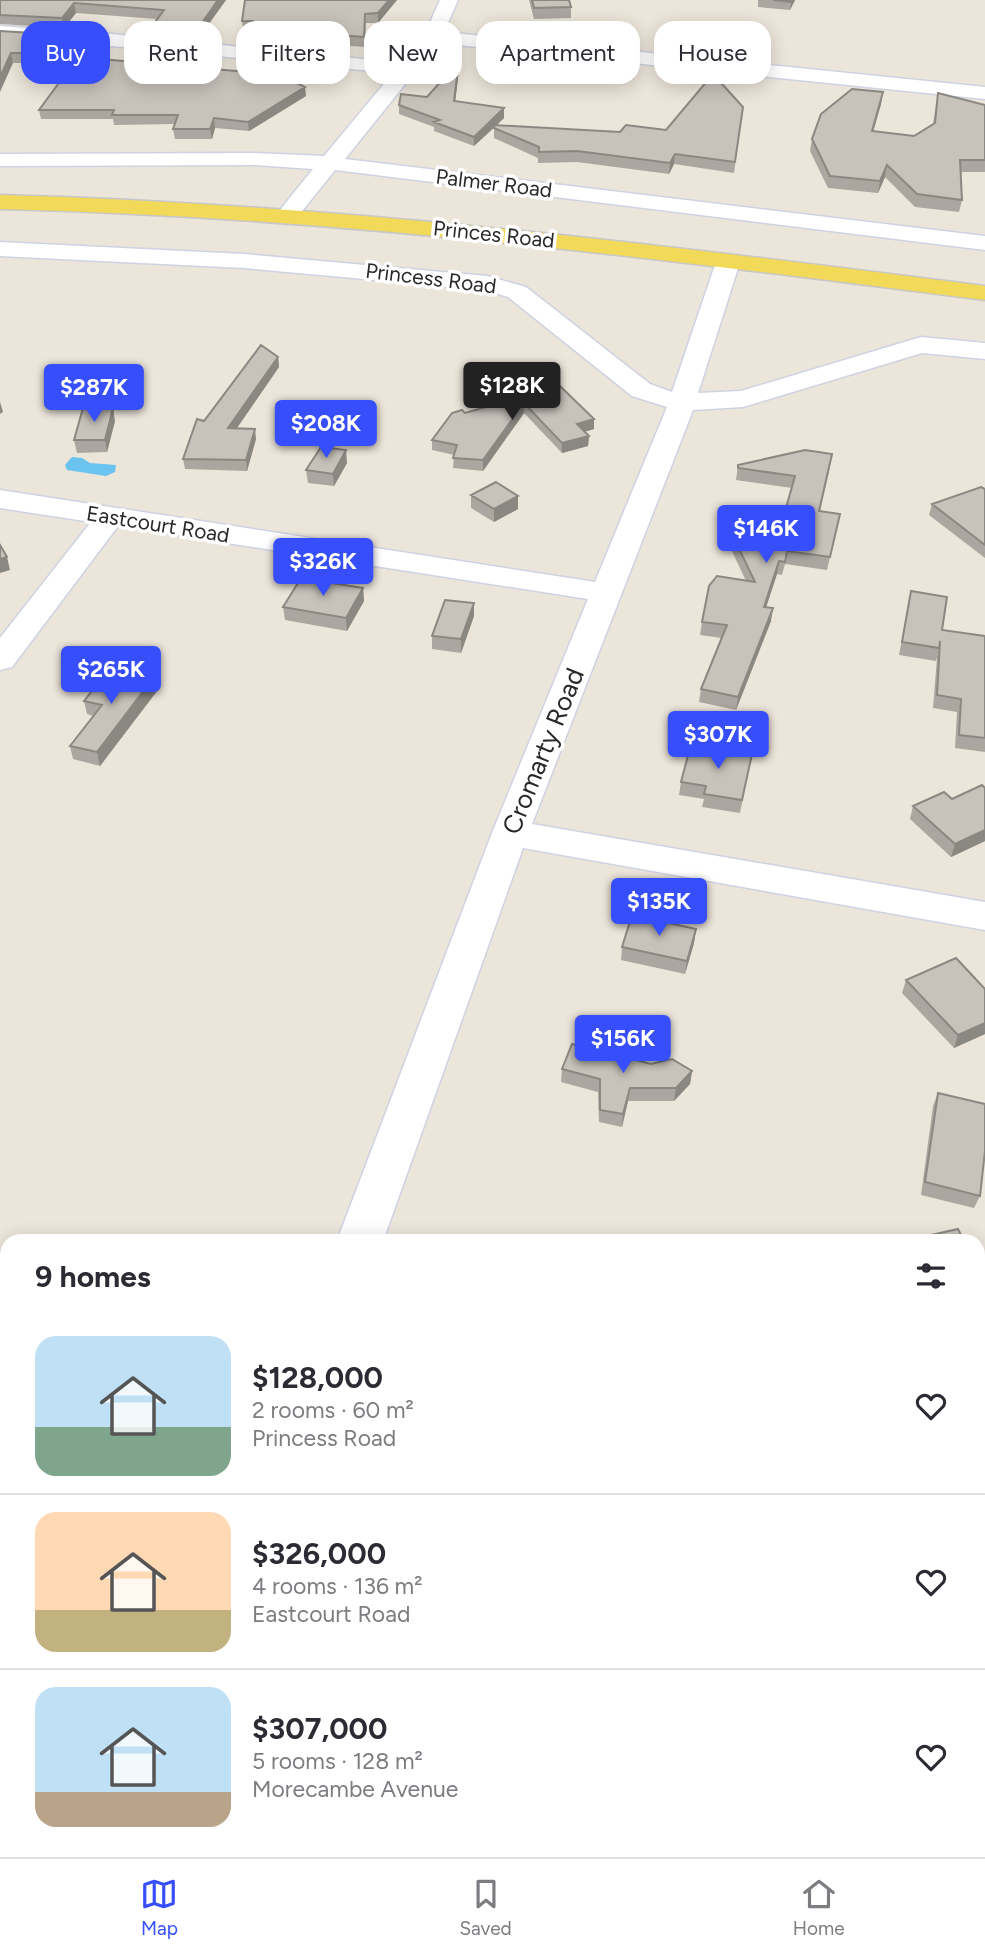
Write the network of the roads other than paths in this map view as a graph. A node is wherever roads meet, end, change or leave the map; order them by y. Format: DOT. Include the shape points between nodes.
graph roads {
  1 [pos="449,0"];
  2 [pos="440,21"];
  3 [pos="0,32"];
  4 [pos="462,40"];
  5 [pos="364,65"];
  6 [pos="394,84"];
  7 [pos="985,93"];
  8 [pos="0,160"];
  9 [pos="328,163"];
  10 [pos="0,202"];
  11 [pos="287,215"];
  12 [pos="985,243"];
  13 [pos="0,249"];
  14 [pos="728,262"];
  15 [pos="985,293"];
  16 [pos="985,351"];
  17 [pos="682,402"];
  18 [pos="0,499"];
  19 [pos="110,517"];
  20 [pos="606,593"];
  21 [pos="0,660"];
  22 [pos="510,833"];
  23 [pos="985,916"];
  24 [pos="363,1234"];
  1 -- 2 [label="street"];
  3 -- 5 [label="street"];
  4 -- 7 [label="street"];
  6 -- 9 [label="street"];
  8 -- 9 [label="street, Palmer Road"];
  9 -- 11 [label="street"];
  9 -- 12 [label="street, Palmer Road"];
  10 -- 11 [label="main road, Princes Road"];
  11 -- 14 [label="main road, Princes Road" via="481,232"];
  13 -- 17 [label="street, Princess Road" via="282,262 495,284 517,292 641,390"];
  14 -- 15 [label="main road, Princes Road"];
  14 -- 17 [label="street, Cromarty Road"];
  16 -- 17 [label="street, Princess Road" via="920,345 743,400"];
  17 -- 20 [label="street, Cromarty Road"];
  18 -- 19 [label="street, Eastcourt Road"];
  19 -- 20 [label="street, Eastcourt Road"];
  19 -- 21 [label="street"];
  20 -- 22 [label="street, Cromarty Road"];
  22 -- 23 [label="street"];
  22 -- 24 [label="street, Cromarty Road"];
}
